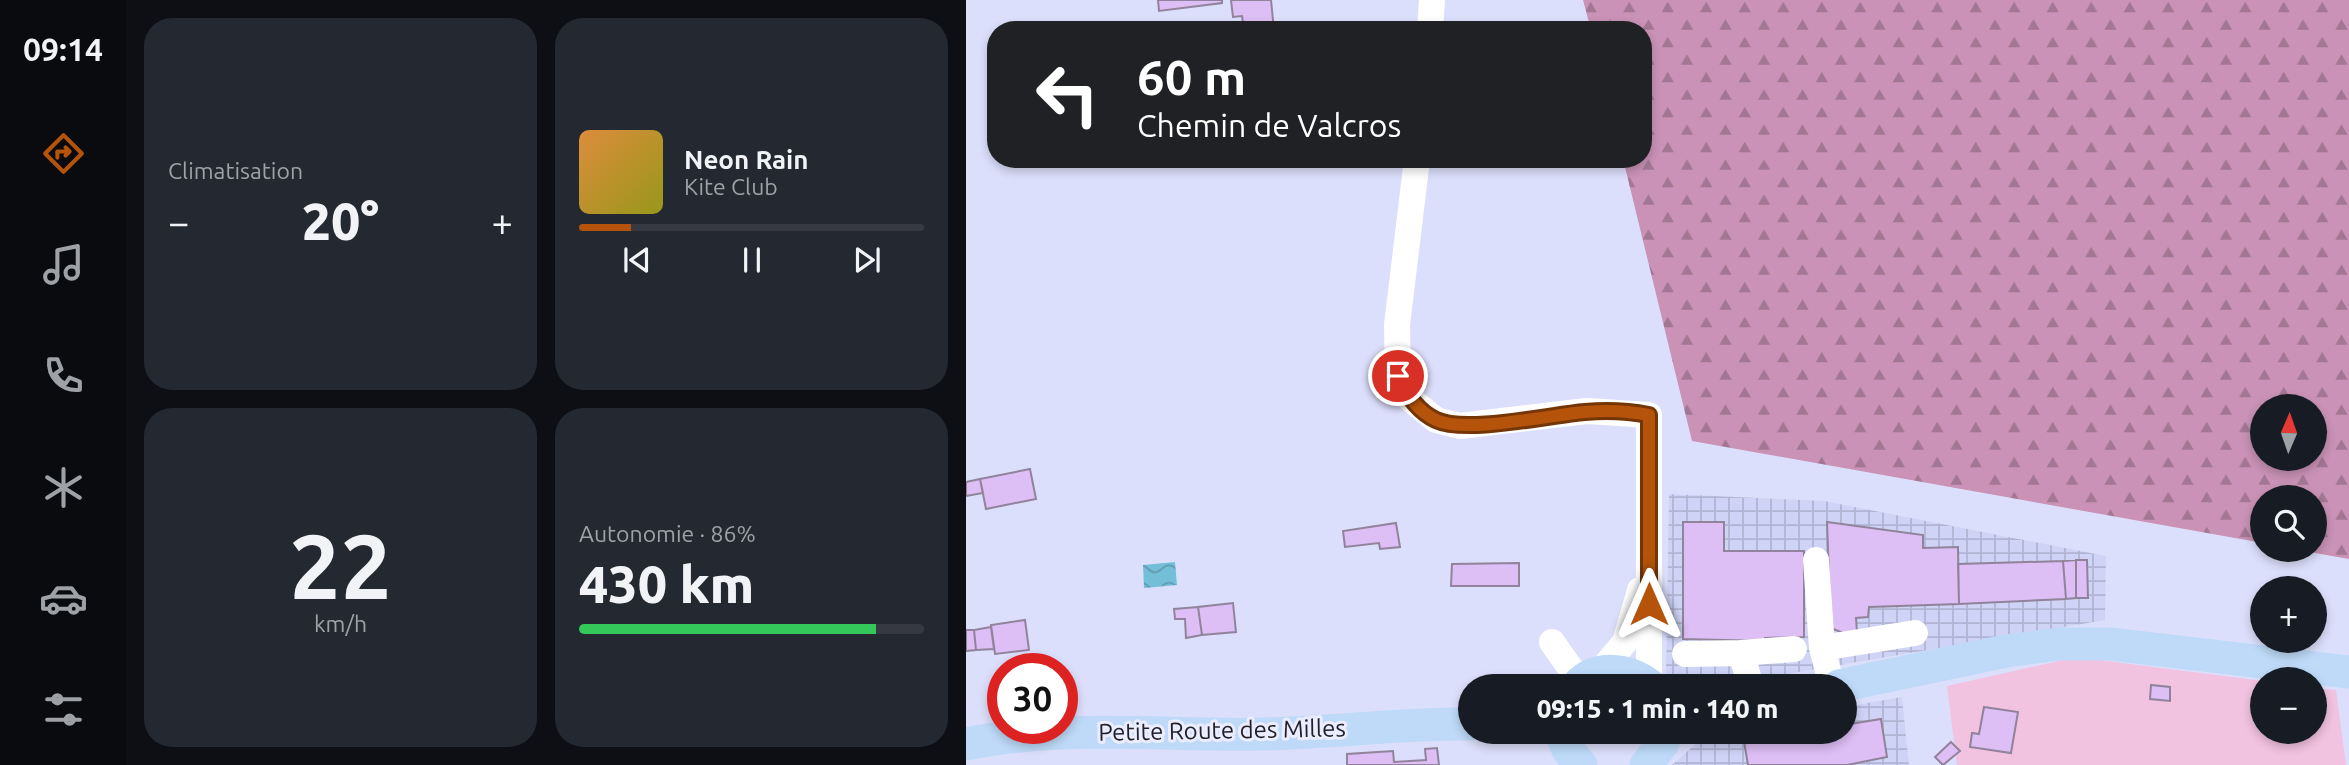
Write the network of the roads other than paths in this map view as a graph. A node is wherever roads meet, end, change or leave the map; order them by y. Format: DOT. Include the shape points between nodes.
graph roads {
  1 [pos="1432,0"];
  2 [pos="1431,21"];
  3 [pos="1416,168"];
  4 [pos="1649,558"];
  5 [pos="1816,560"];
  6 [pos="1914,633"];
  7 [pos="1552,642"];
  8 [pos="1822,648"];
  9 [pos="1794,649"];
  10 [pos="1741,653"];
  11 [pos="1685,654"];
  12 [pos="2349,672"];
  13 [pos="1580,674"];
  14 [pos="1591,674"];
  15 [pos="1650,674"];
  16 [pos="1747,674"];
  17 [pos="1829,674"];
  18 [pos="1857,682"];
  19 [pos="1458,718"];
  20 [pos="1436,723"];
  21 [pos="1458,724"];
  22 [pos="966,744"];
  1 -- 2 [label="street"];
  3 -- 4 [label="street" via="1397,325 1398,376 1409,398 1436,420 1460,426 1587,411 1649,415"];
  4 -- 14 [label="street" via="1625,642"];
  4 -- 15 [label="street"];
  5 -- 8 [label="street"];
  6 -- 8 [label="street"];
  7 -- 13 [label="street"];
  8 -- 17 [label="street"];
  9 -- 10 [label="street"];
  10 -- 11 [label="street"];
  10 -- 16 [label="street"];
  12 -- 18 [label="main road" via="2110,644 2059,644"];
  19 -- 20 [label="main road, Petite Route des Milles"];
  20 -- 21 [label="main road, Petite Route des Milles"];
  20 -- 22 [label="main road, Petite Route des Milles" via="1266,734 1061,732"];
}
